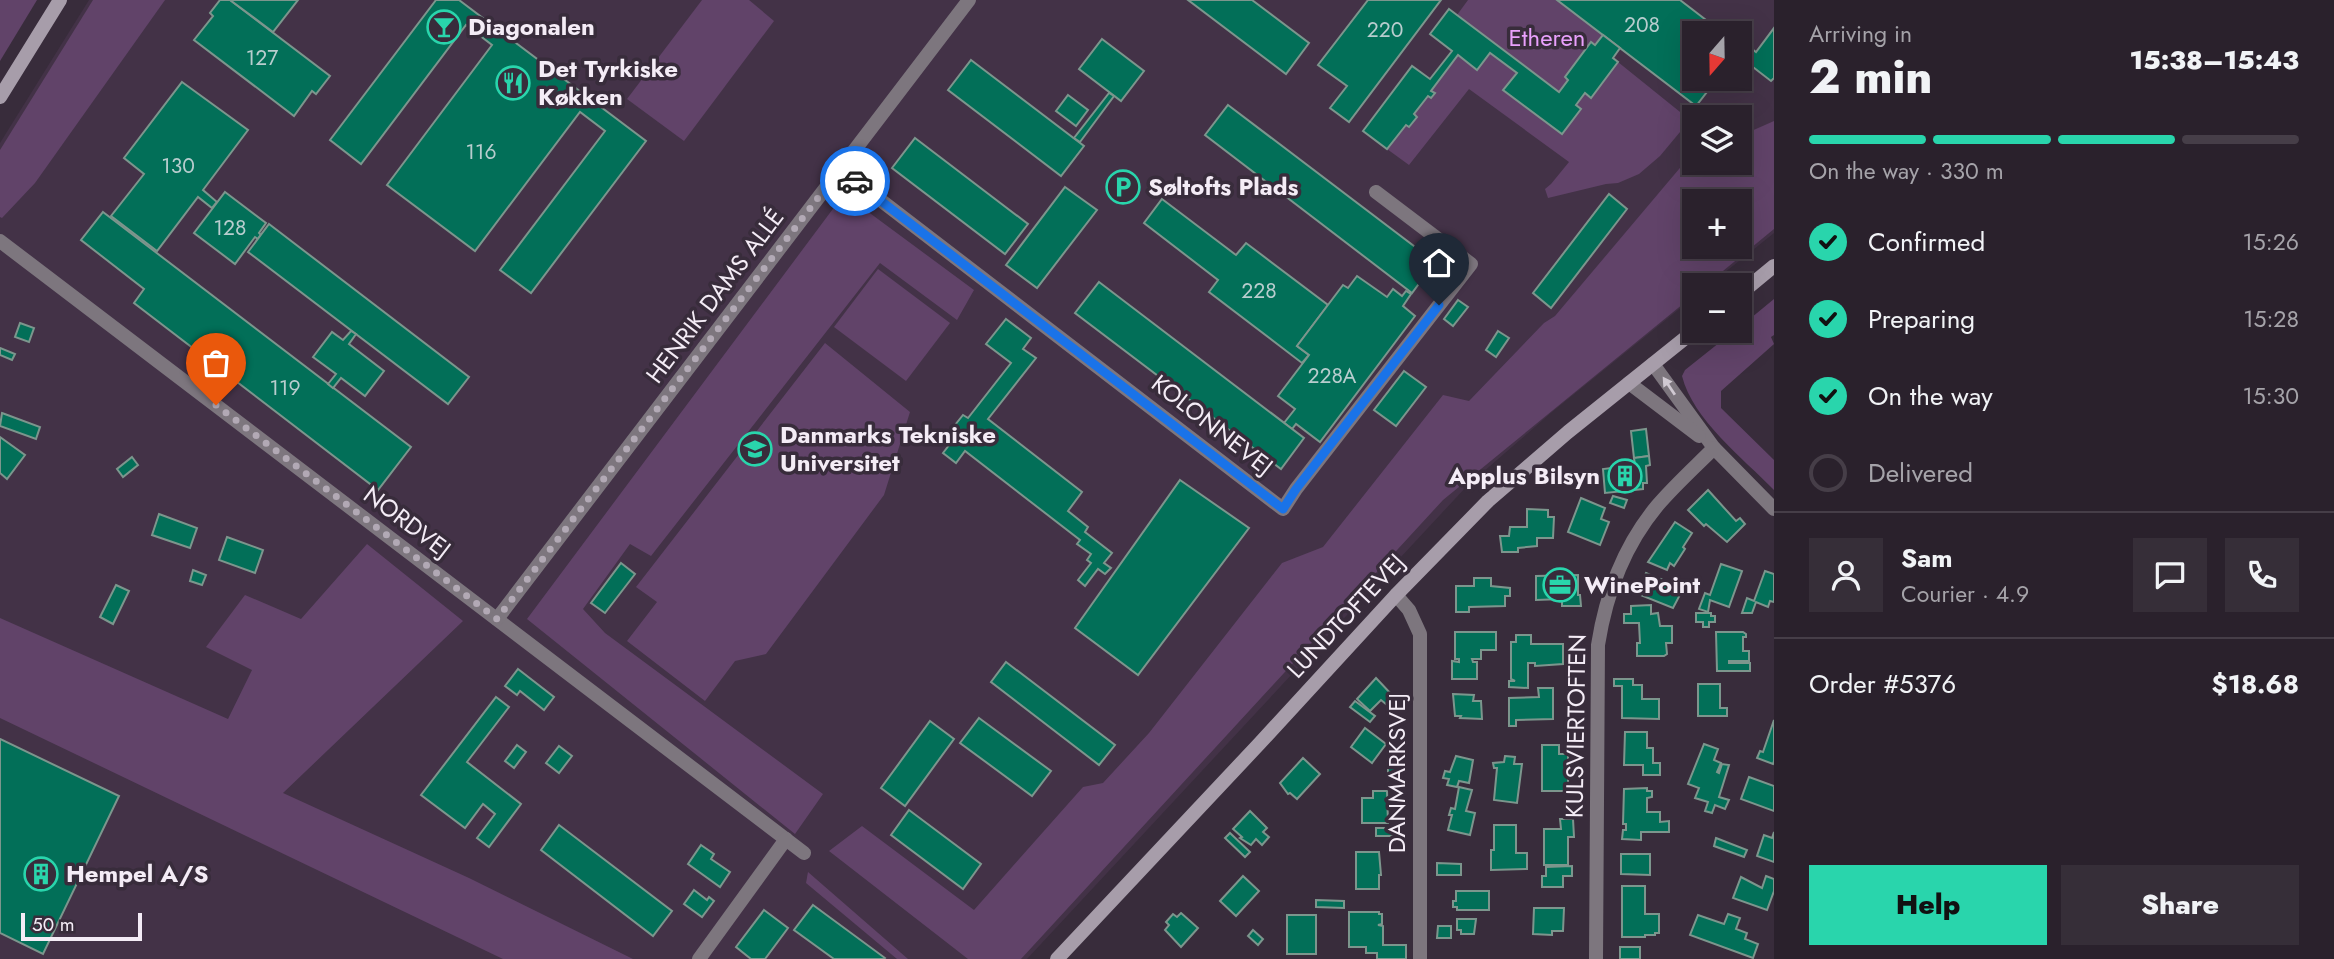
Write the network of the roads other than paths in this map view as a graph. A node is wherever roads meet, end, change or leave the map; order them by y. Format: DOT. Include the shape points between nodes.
graph roads {
  1 [pos="60,0"];
  2 [pos="969,0"];
  3 [pos="0,97"];
  4 [pos="840,169"];
  5 [pos="1376,192"];
  6 [pos="0,241"];
  7 [pos="1774,266"];
  8 [pos="1752,284"];
  9 [pos="1682,341"];
  10 [pos="1653,364"];
  11 [pos="1629,383"];
  12 [pos="1714,448"];
  13 [pos="1774,509"];
  14 [pos="1396,595"];
  15 [pos="497,619"];
  16 [pos="786,839"];
  17 [pos="804,853"];
  18 [pos="699,959"];
  19 [pos="1057,959"];
  20 [pos="1420,959"];
  21 [pos="1596,959"];
  1 -- 3 [label="street"];
  2 -- 4 [label="street, HENRIK DAMS ALLÉ"];
  4 -- 5 [label="street, KOLONNEVEJ" via="1283,509 1471,264"];
  4 -- 15 [label="street, HENRIK DAMS ALLÉ"];
  6 -- 15 [label="street, NORDVEJ"];
  7 -- 8 [label="street"];
  9 -- 10 [label="street, LUNDTOFTEVEJ"];
  10 -- 11 [label="street, LUNDTOFTEVEJ"];
  12 -- 10 [label="street, one-way"];
  11 -- 12 [label="street"];
  11 -- 14 [label="street, LUNDTOFTEVEJ" via="1488,501"];
  12 -- 13 [label="street"];
  12 -- 21 [label="street, KULSVIERTOFTEN" via="1657,506 1631,542 1603,610 1598,645"];
  14 -- 19 [label="street, LUNDTOFTEVEJ"];
  14 -- 20 [label="street, DANMARKSVEJ" via="1420,634"];
  15 -- 16 [label="street, NORDVEJ"];
  16 -- 17 [label="street, NORDVEJ"];
  16 -- 18 [label="street"];
}
